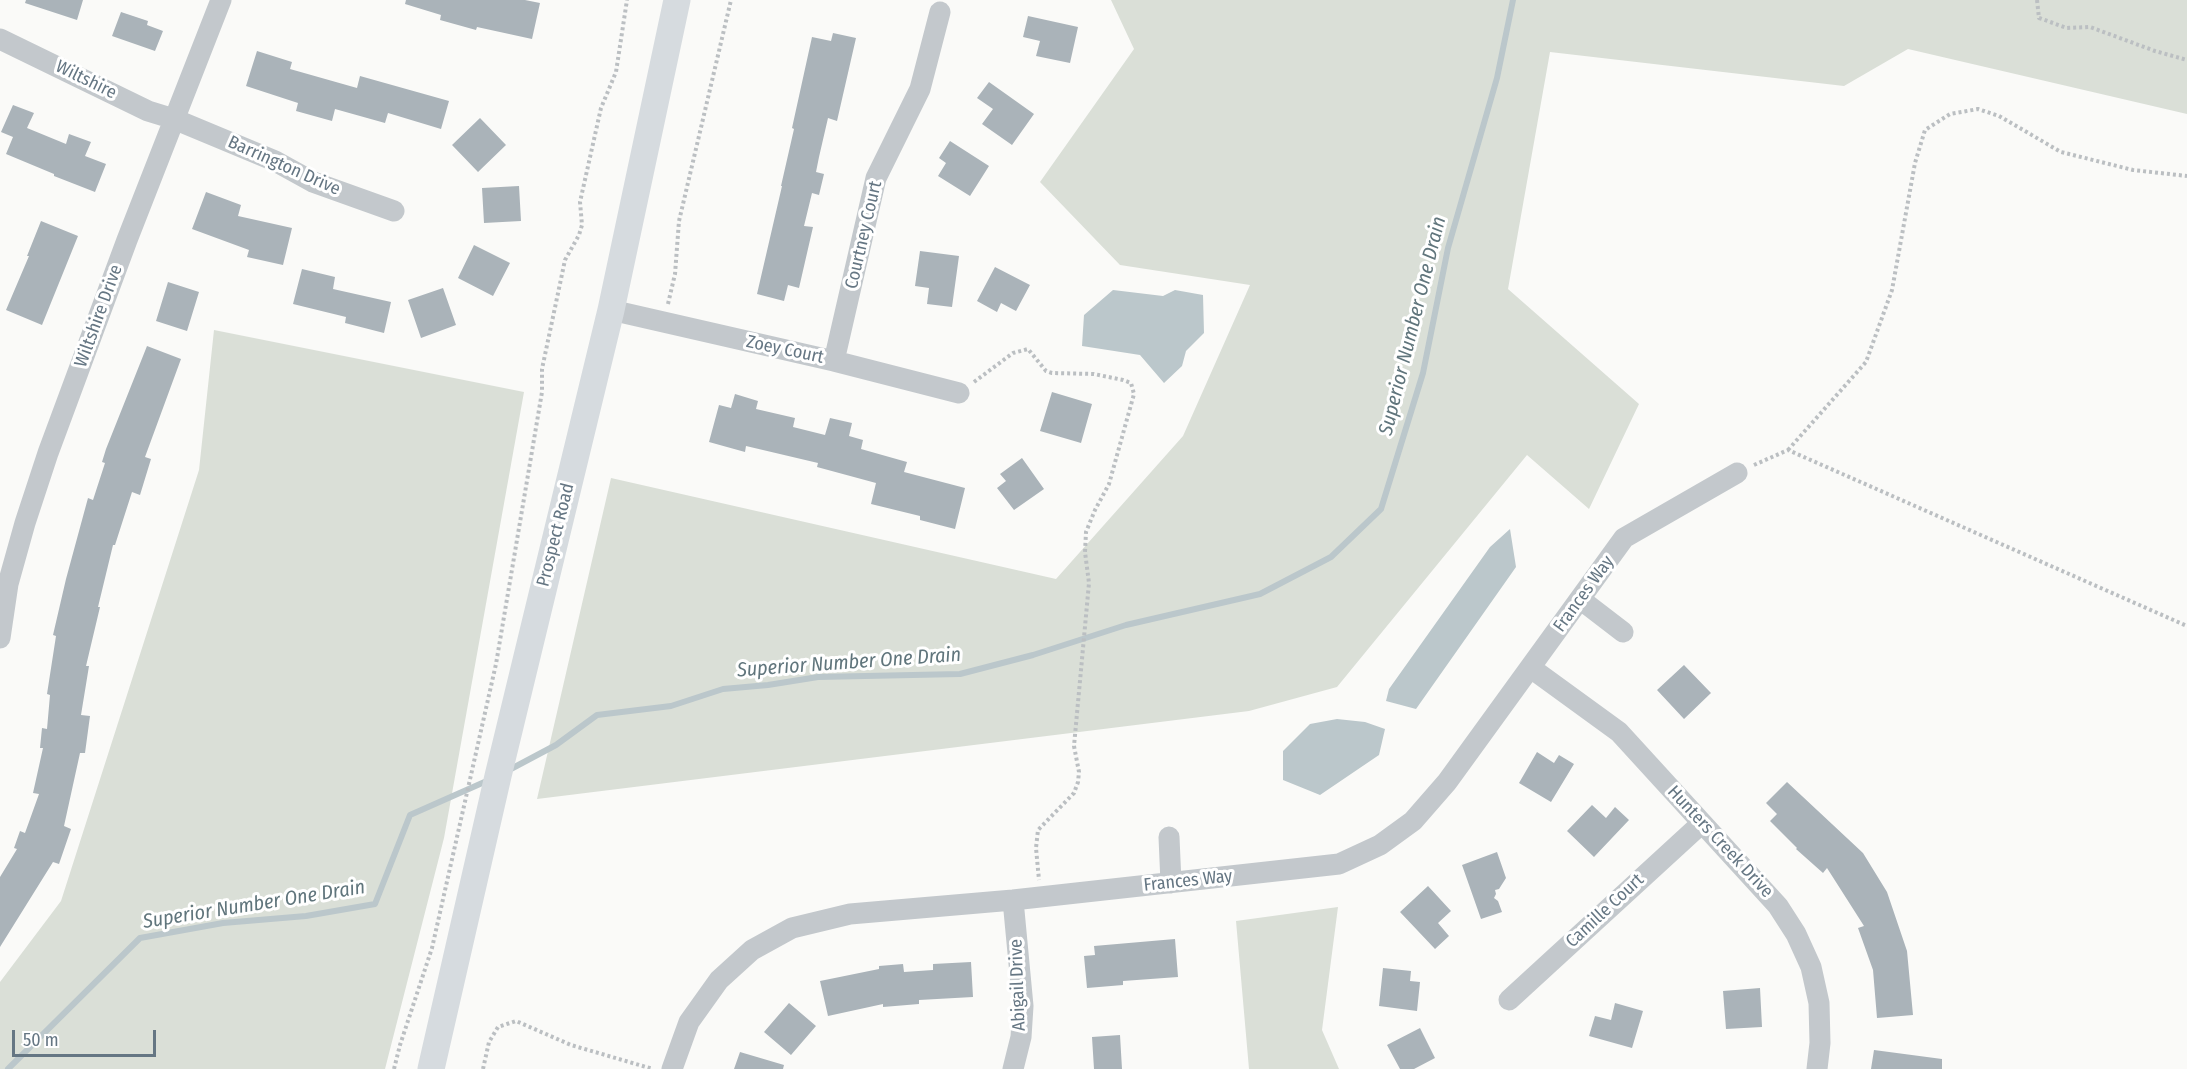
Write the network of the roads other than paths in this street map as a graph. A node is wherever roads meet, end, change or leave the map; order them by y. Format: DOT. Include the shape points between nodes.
graph roads {
  1 [pos="221,0"];
  2 [pos="677,0"];
  3 [pos="940,12"];
  4 [pos="0,39"];
  5 [pos="174,118"];
  6 [pos="394,212"];
  7 [pos="611,310"];
  8 [pos="834,361"];
  9 [pos="959,393"];
  10 [pos="1737,473"];
  11 [pos="1580,599"];
  12 [pos="1623,632"];
  13 [pos="0,638"];
  14 [pos="1531,668"];
  15 [pos="1702,823"];
  16 [pos="1169,837"];
  17 [pos="1171,883"];
  18 [pos="1013,900"];
  19 [pos="1509,1000"];
  20 [pos="431,1069"];
  21 [pos="672,1069"];
  22 [pos="1013,1069"];
  23 [pos="1817,1069"];
  1 -- 5 [label="street, Wiltshire Drive"];
  2 -- 7 [label="main road, Prospect Road"];
  3 -- 8 [label="street, Courtney Court" via="920,89 876,178"];
  4 -- 5 [label="street, Wiltshire" via="148,111"];
  5 -- 6 [label="street, Barrington Drive" via="275,161 313,182"];
  5 -- 13 [label="street, Wiltshire Drive" via="38,483 8,585"];
  7 -- 8 [label="street, Zoey Court"];
  7 -- 20 [label="main road, Prospect Road"];
  8 -- 9 [label="street, Zoey Court"];
  10 -- 11 [label="street, Frances Way" via="1624,538"];
  11 -- 12 [label="street"];
  11 -- 14 [label="street, Frances Way"];
  14 -- 15 [label="street, Hunters Creek Drive" via="1619,732"];
  14 -- 17 [label="street, Frances Way" via="1447,782 1413,821 1380,845 1339,864"];
  15 -- 19 [label="street, Camille Court"];
  15 -- 23 [label="street, Hunters Creek Drive" via="1778,906 1796,934 1811,967 1820,1003"];
  16 -- 17 [label="street"];
  17 -- 18 [label="street, Frances Way"];
  18 -- 21 [label="street, Frances Way" via="850,914 792,928 752,950 718,980 689,1022"];
  18 -- 22 [label="street, Abigail Drive" via="1023,1006"];
}
